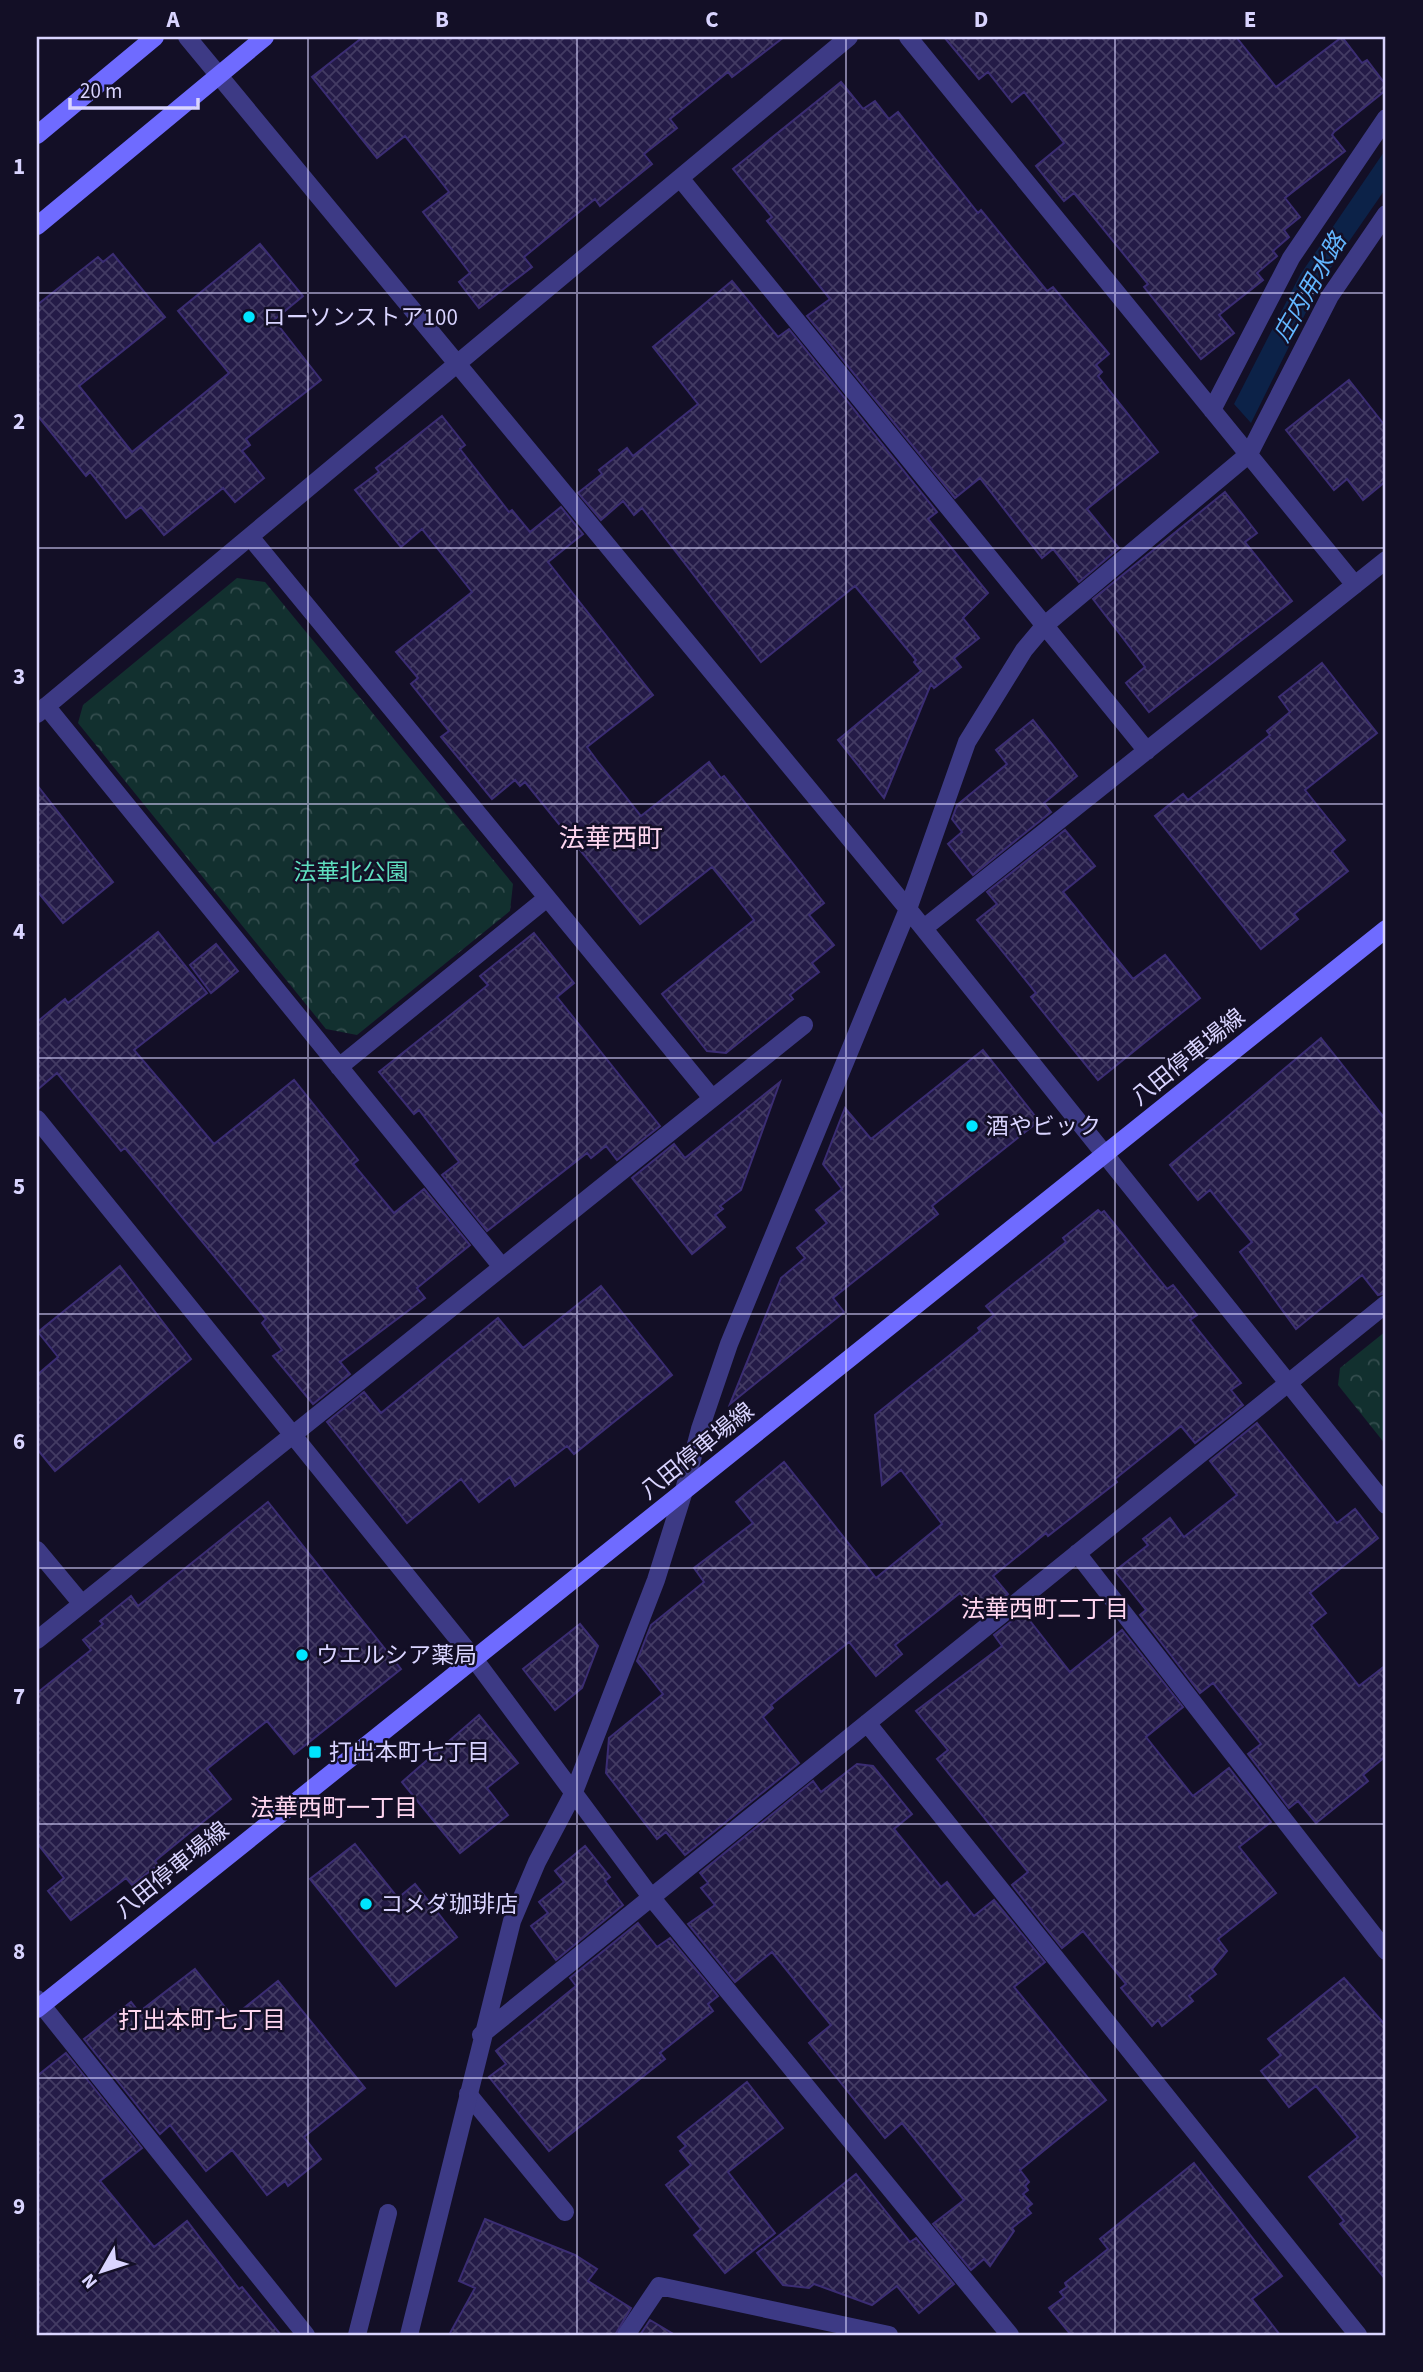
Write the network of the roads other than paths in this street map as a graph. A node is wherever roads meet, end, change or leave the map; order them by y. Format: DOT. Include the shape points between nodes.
graph roads {
  1 [pos="155,37"];
  2 [pos="187,37"];
  3 [pos="265,37"];
  4 [pos="849,37"];
  5 [pos="908,37"];
  6 [pos="219,75"];
  7 [pos="1386,118"];
  8 [pos="37,135"];
  9 [pos="680,178"];
  10 [pos="1386,214"];
  11 [pos="37,226"];
  12 [pos="457,364"];
  13 [pos="1212,410"];
  14 [pos="1248,454"];
  15 [pos="251,538"];
  16 [pos="1386,560"];
  17 [pos="1355,585"];
  18 [pos="1045,625"];
  19 [pos="41,710"];
  20 [pos="1147,751"];
  21 [pos="547,898"];
  22 [pos="908,909"];
  23 [pos="924,928"];
  24 [pos="1386,929"];
  25 [pos="804,1025"];
  26 [pos="339,1067"];
  27 [pos="712,1098"];
  28 [pos="37,1119"];
  29 [pos="1106,1155"];
  30 [pos="502,1267"];
  31 [pos="1386,1304"];
  32 [pos="1289,1382"];
  33 [pos="293,1435"];
  34 [pos="683,1494"];
  35 [pos="1386,1505"];
  36 [pos="37,1550"];
  37 [pos="1077,1553"];
  38 [pos="82,1604"];
  39 [pos="37,1640"];
  40 [pos="475,1660"];
  41 [pos="867,1723"];
  42 [pos="574,1792"];
  43 [pos="651,1897"];
  44 [pos="1386,1951"];
  45 [pos="38,2004"];
  46 [pos="481,2035"];
  47 [pos="468,2094"];
  48 [pos="565,2212"];
  49 [pos="388,2213"];
  50 [pos="306,2335"];
  51 [pos="357,2335"];
  52 [pos="409,2335"];
  53 [pos="626,2335"];
  54 [pos="889,2335"];
  55 [pos="1010,2335"];
  56 [pos="1358,2335"];
  1 -- 8 [label="main road"];
  2 -- 6 [label="street"];
  3 -- 6 [label="main road"];
  4 -- 9 [label="street"];
  5 -- 13 [label="street"];
  6 -- 11 [label="main road"];
  6 -- 12 [label="street"];
  7 -- 13 [label="street" via="1292,258"];
  9 -- 12 [label="street"];
  9 -- 18 [label="street"];
  10 -- 14 [label="street" via="1330,296"];
  12 -- 15 [label="street"];
  12 -- 22 [label="street"];
  13 -- 14 [label="street"];
  14 -- 17 [label="street"];
  14 -- 18 [label="street"];
  15 -- 19 [label="street"];
  15 -- 21 [label="street"];
  16 -- 17 [label="street"];
  17 -- 20 [label="street"];
  18 -- 20 [label="street"];
  18 -- 22 [label="street" via="1024,650 967,742"];
  19 -- 26 [label="street"];
  20 -- 23 [label="street"];
  21 -- 26 [label="street"];
  21 -- 27 [label="street"];
  22 -- 23 [label="street"];
  22 -- 34 [label="street" via="729,1344 699,1429"];
  23 -- 29 [label="street"];
  24 -- 29 [label="main road, 八田停車場線"];
  25 -- 27 [label="street"];
  26 -- 30 [label="street"];
  27 -- 30 [label="street"];
  28 -- 33 [label="street"];
  29 -- 32 [label="street"];
  29 -- 34 [label="main road, 八田停車場線"];
  30 -- 33 [label="street"];
  31 -- 32 [label="street"];
  32 -- 35 [label="street"];
  32 -- 37 [label="street"];
  33 -- 38 [label="street"];
  33 -- 40 [label="street"];
  34 -- 40 [label="main road, 八田停車場線"];
  34 -- 42 [label="street" via="656,1580"];
  36 -- 38 [label="street"];
  37 -- 41 [label="street"];
  37 -- 44 [label="street"];
  38 -- 39 [label="street"];
  40 -- 42 [label="street"];
  40 -- 45 [label="main road, 八田停車場線"];
  41 -- 43 [label="street"];
  41 -- 56 [label="street"];
  42 -- 43 [label="street"];
  42 -- 46 [label="street" via="512,1921"];
  43 -- 46 [label="street"];
  43 -- 55 [label="street"];
  45 -- 50 [label="street"];
  46 -- 47 [label="street"];
  47 -- 48 [label="street"];
  47 -- 52 [label="street"];
  49 -- 51 [label="street"];
  53 -- 54 [label="street" via="659,2286"];
}
